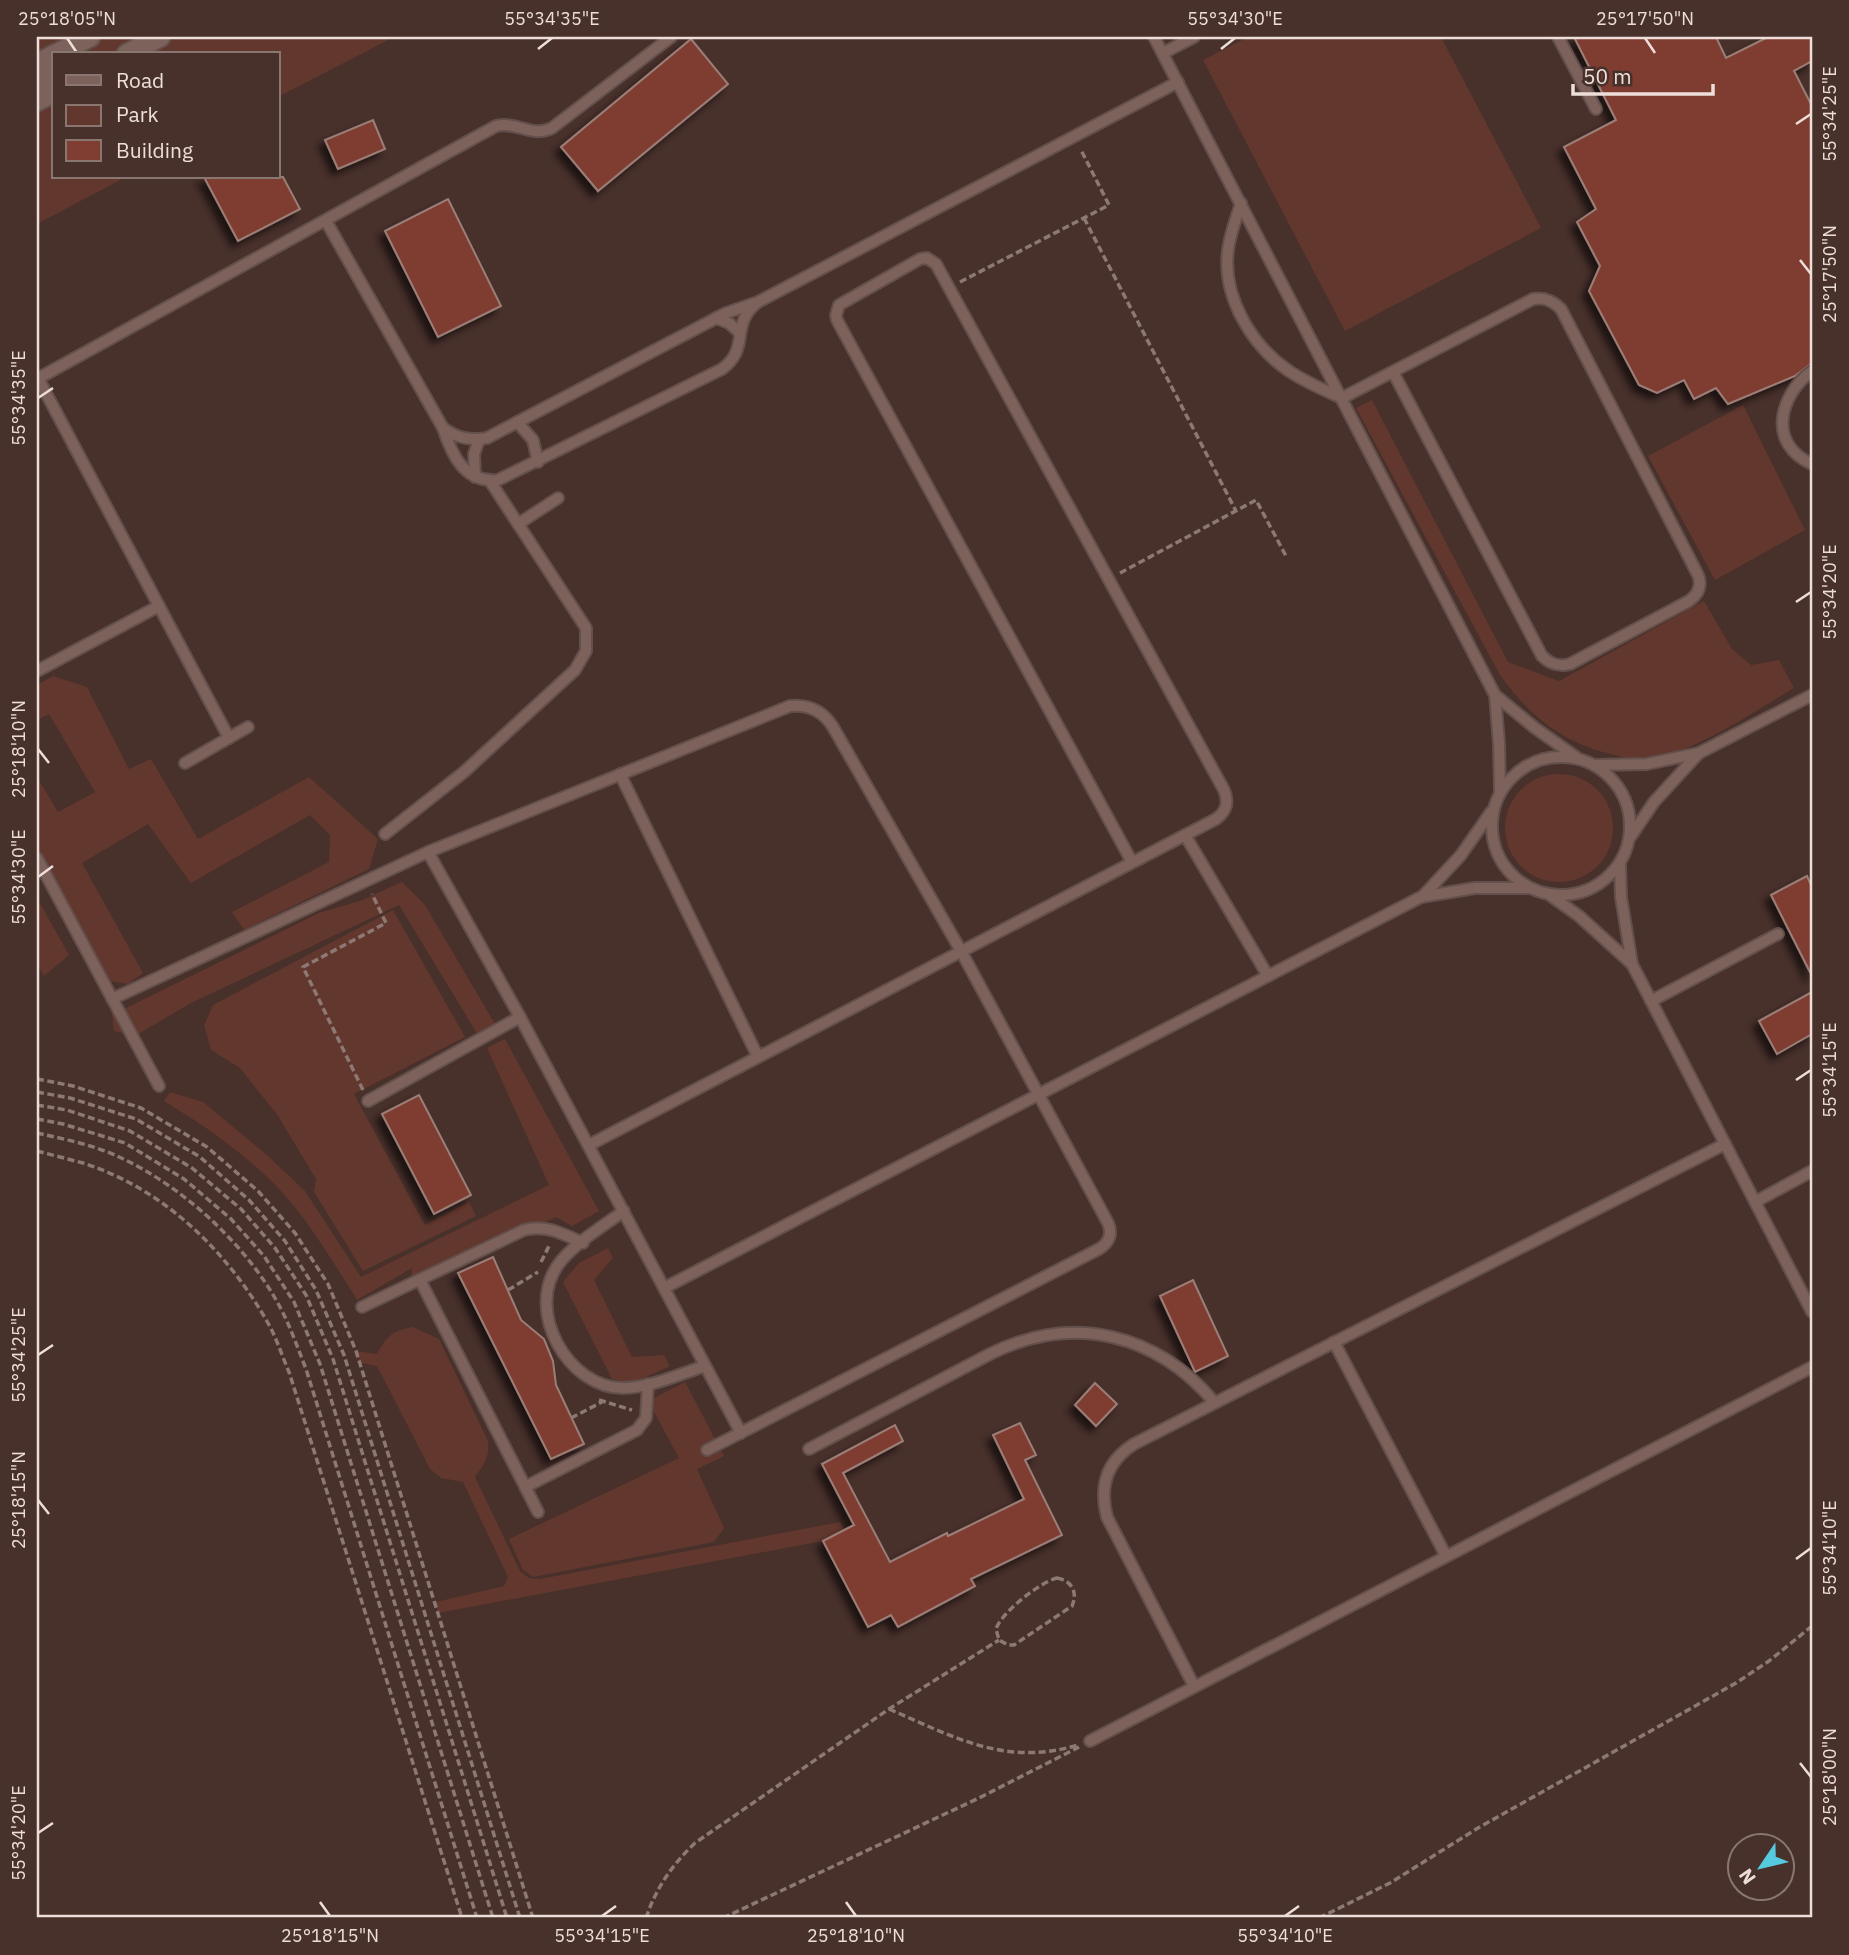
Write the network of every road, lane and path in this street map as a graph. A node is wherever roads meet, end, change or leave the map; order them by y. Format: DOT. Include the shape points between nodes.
graph roads {
  1 [pos="160,37"];
  2 [pos="671,37"];
  3 [pos="1154,37"];
  4 [pos="1194,37"];
  5 [pos="1559,37"];
  6 [pos="131,52"];
  7 [pos="1163,53"];
  8 [pos="1178,82"];
  9 [pos="1597,109"];
  10 [pos="1074,137"];
  11 [pos="1241,203"];
  12 [pos="1084,218"];
  13 [pos="326,221"];
  14 [pos="948,288"];
  15 [pos="758,302"];
  16 [pos="716,318"];
  17 [pos="739,332"];
  18 [pos="1812,371"];
  19 [pos="1393,372"];
  20 [pos="37,378"];
  21 [pos="1342,398"];
  22 [pos="517,422"];
  23 [pos="443,428"];
  24 [pos="479,440"];
  25 [pos="538,462"];
  26 [pos="1812,464"];
  27 [pos="475,477"];
  28 [pos="490,481"];
  29 [pos="558,498"];
  30 [pos="1236,510"];
  31 [pos="517,524"];
  32 [pos="1286,556"];
  33 [pos="1108,580"];
  34 [pos="159,606"];
  35 [pos="37,671"];
  36 [pos="1495,695"];
  37 [pos="1812,695"];
  38 [pos="248,727"];
  39 [pos="229,738"];
  40 [pos="1699,753"];
  41 [pos="1579,759"];
  42 [pos="185,763"];
  43 [pos="1594,765"];
  44 [pos="620,775"];
  45 [pos="1500,792"];
  46 [pos="1493,810"];
  47 [pos="385,834"];
  48 [pos="1185,835"];
  49 [pos="1629,839"];
  50 [pos="428,852"];
  51 [pos="37,858"];
  52 [pos="1132,862"];
  53 [pos="1620,863"];
  54 [pos="365,881"];
  55 [pos="1530,888"];
  56 [pos="1550,895"];
  57 [pos="1421,897"];
  58 [pos="1778,934"];
  59 [pos="961,951"];
  60 [pos="1632,964"];
  61 [pos="1268,976"];
  62 [pos="112,999"];
  63 [pos="1651,1001"];
  64 [pos="520,1017"];
  65 [pos="758,1056"];
  66 [pos="37,1079"];
  67 [pos="159,1086"];
  68 [pos="37,1092"];
  69 [pos="1038,1094"];
  70 [pos="368,1101"];
  71 [pos="37,1105"];
  72 [pos="37,1119"];
  73 [pos="37,1133"];
  74 [pos="1725,1144"];
  75 [pos="589,1145"];
  76 [pos="37,1151"];
  77 [pos="1812,1171"];
  78 [pos="1755,1202"];
  79 [pos="624,1210"];
  80 [pos="583,1243"];
  81 [pos="538,1272"];
  82 [pos="420,1280"];
  83 [pos="664,1288"];
  84 [pos="508,1290"];
  85 [pos="362,1307"];
  86 [pos="1812,1312"];
  87 [pos="1334,1342"];
  88 [pos="705,1366"];
  89 [pos="1812,1367"];
  90 [pos="642,1385"];
  91 [pos="602,1402"];
  92 [pos="1215,1403"];
  93 [pos="571,1418"];
  94 [pos="741,1433"];
  95 [pos="809,1449"];
  96 [pos="707,1450"];
  97 [pos="525,1487"];
  98 [pos="537,1512"];
  99 [pos="1446,1556"];
  100 [pos="1812,1626"];
  101 [pos="999,1640"];
  102 [pos="1194,1686"];
  103 [pos="889,1709"];
  104 [pos="1090,1741"];
  105 [pos="461,1918"];
  106 [pos="477,1918"];
  107 [pos="492,1918"];
  108 [pos="507,1918"];
  109 [pos="520,1918"];
  110 [pos="533,1918"];
  111 [pos="646,1918"];
  112 [pos="723,1918"];
  113 [pos="1319,1918"];
  1 -- 6 [label="street"];
  2 -- 13 [label="lane" via="548,130 496,126"];
  3 -- 7 [label="lane"];
  4 -- 7 [label="lane"];
  5 -- 9 [label="lane"];
  7 -- 8 [label="lane"];
  8 -- 10 [label="lane"];
  8 -- 11 [label="lane"];
  10 -- 12 [label="path" via="1109,205"];
  10 -- 15 [label="lane"];
  11 -- 21 [label="lane"];
  11 -- 21 [label="lane" via="1228,252 1237,307 1269,356"];
  12 -- 14 [label="path"];
  12 -- 30 [label="path"];
  13 -- 20 [label="lane"];
  13 -- 23 [label="lane"];
  14 -- 33 [label="lane"];
  14 -- 52 [label="lane" via="936,264 923,258 844,302 836,315"];
  15 -- 16 [label="lane"];
  15 -- 17 [label="lane" via="745,315"];
  16 -- 17 [label="lane"];
  16 -- 22 [label="lane"];
  17 -- 25 [label="lane" via="738,350 722,369"];
  18 -- 26 [label="lane" via="1788,399 1782,427 1793,451"];
  19 -- 19 [label="lane" via="1533,299 1556,304 1698,575 1697,594 1570,664 1547,661"];
  19 -- 21 [label="lane"];
  20 -- 34 [label="lane"];
  21 -- 36 [label="lane"];
  22 -- 24 [label="lane"];
  22 -- 25 [label="lane" via="533,440"];
  23 -- 24 [label="lane" via="460,438"];
  23 -- 27 [label="lane" via="460,465"];
  24 -- 27 [label="lane"];
  25 -- 28 [label="lane"];
  27 -- 28 [label="lane"];
  28 -- 31 [label="lane"];
  29 -- 31 [label="lane"];
  30 -- 32 [label="path" via="1256,500"];
  30 -- 33 [label="path"];
  31 -- 47 [label="lane" via="586,628 582,662 502,740"];
  33 -- 48 [label="lane" via="1226,796 1222,815"];
  34 -- 35 [label="lane"];
  34 -- 39 [label="lane"];
  36 -- 41 [label="lane"];
  36 -- 45 [label="lane"];
  37 -- 40 [label="lane"];
  38 -- 39 [label="lane"];
  39 -- 42 [label="lane"];
  40 -- 43 [label="lane" via="1647,764"];
  40 -- 49 [label="lane" via="1661,794"];
  41 -- 43 [label="lane"];
  41 -- 45 [label="lane" via="1543,759 1525,766"];
  43 -- 49 [label="lane" via="1619,789 1627,805"];
  44 -- 50 [label="lane"];
  44 -- 59 [label="lane" via="790,706 816,709 829,719"];
  44 -- 65 [label="lane"];
  45 -- 46 [label="lane"];
  46 -- 55 [label="lane" via="1494,847 1508,871"];
  46 -- 57 [label="lane" via="1461,855"];
  48 -- 52 [label="lane"];
  48 -- 61 [label="lane"];
  49 -- 53 [label="lane"];
  50 -- 54 [label="lane"];
  50 -- 64 [label="lane"];
  51 -- 62 [label="lane"];
  52 -- 59 [label="lane"];
  53 -- 56 [label="lane" via="1590,890"];
  53 -- 60 [label="lane"];
  54 -- 62 [label="lane"];
  54 -- 70 [label="path" via="386,923 303,967"];
  55 -- 56 [label="lane"];
  55 -- 57 [label="lane" via="1475,887"];
  56 -- 60 [label="lane"];
  57 -- 61 [label="lane"];
  58 -- 63 [label="lane"];
  59 -- 65 [label="lane"];
  59 -- 69 [label="lane"];
  60 -- 63 [label="lane"];
  61 -- 69 [label="lane"];
  62 -- 67 [label="lane"];
  63 -- 74 [label="lane"];
  64 -- 70 [label="lane"];
  64 -- 75 [label="lane"];
  65 -- 75 [label="lane"];
  66 -- 110 [label="path" via="141,1108 207,1147 265,1199 295,1233 328,1284 356,1351"];
  68 -- 109 [label="path" via="136,1119 200,1157 249,1200 285,1241 316,1290 344,1355"];
  69 -- 83 [label="lane"];
  69 -- 94 [label="lane" via="1108,1223 1107,1243"];
  71 -- 108 [label="path" via="130,1131 192,1168 240,1209 275,1248 306,1295 332,1359"];
  72 -- 107 [label="path" via="125,1143 184,1178 264,1256 293,1302 320,1364"];
  73 -- 106 [label="path" via="119,1157 176,1191 221,1229 281,1309 306,1369"];
  74 -- 78 [label="lane"];
  74 -- 87 [label="lane"];
  75 -- 79 [label="lane"];
  76 -- 105 [label="path" via="85,1164 173,1211 244,1283 270,1326 289,1372"];
  77 -- 78 [label="lane"];
  78 -- 86 [label="lane"];
  79 -- 80 [label="lane"];
  79 -- 83 [label="lane"];
  80 -- 82 [label="lane" via="550,1228 532,1228"];
  80 -- 90 [label="lane" via="554,1272 546,1295 546,1312 558,1342 573,1367 596,1383 622,1388"];
  81 -- 84 [label="path"];
  82 -- 85 [label="lane"];
  82 -- 97 [label="lane"];
  83 -- 88 [label="lane"];
  87 -- 92 [label="lane"];
  87 -- 99 [label="lane"];
  88 -- 90 [label="lane"];
  88 -- 94 [label="lane"];
  89 -- 99 [label="lane"];
  90 -- 97 [label="lane" via="646,1418 638,1430"];
  91 -- 93 [label="path"];
  92 -- 95 [label="lane" via="1173,1363 1139,1345 1082,1333 1044,1335 1007,1345"];
  92 -- 102 [label="lane" via="1124,1450 1109,1469 1103,1493 1107,1517"];
  94 -- 96 [label="lane"];
  97 -- 98 [label="lane"];
  99 -- 102 [label="lane"];
  100 -- 113 [label="path" via="1736,1683 1478,1828 1390,1883"];
  101 -- 101 [label="path" via="1014,1644 1068,1610 1075,1600 1073,1588 1057,1578 1033,1592 997,1624"];
  101 -- 103 [label="path"];
  102 -- 104 [label="lane"];
  103 -- 104 [label="path" via="994,1750 1028,1753"];
  103 -- 111 [label="path" via="695,1843 662,1883"];
  104 -- 112 [label="path"];
}
